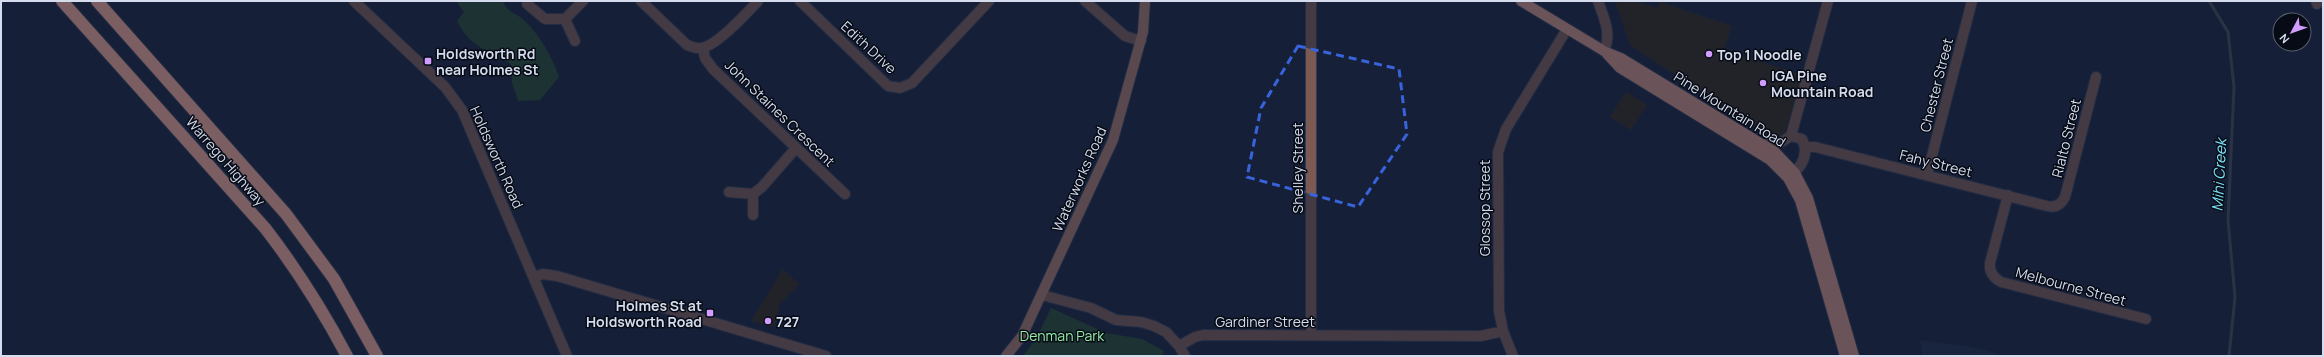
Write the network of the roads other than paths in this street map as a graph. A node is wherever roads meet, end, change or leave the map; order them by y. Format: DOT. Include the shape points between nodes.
graph roads {
  1 [pos="62,1"];
  2 [pos="97,1"];
  3 [pos="354,1"];
  4 [pos="583,1"];
  5 [pos="641,1"];
  6 [pos="758,1"];
  7 [pos="800,1"];
  8 [pos="989,1"];
  9 [pos="1085,1"];
  10 [pos="1145,1"];
  11 [pos="1311,1"];
  12 [pos="1521,1"];
  13 [pos="1598,1"];
  14 [pos="1828,1"];
  15 [pos="1972,1"];
  16 [pos="527,4"];
  17 [pos="565,19"];
  18 [pos="1567,29"];
  19 [pos="575,41"];
  20 [pos="1141,41"];
  21 [pos="703,48"];
  22 [pos="1604,51"];
  23 [pos="2096,77"];
  24 [pos="1791,136"];
  25 [pos="1782,143"];
  26 [pos="1764,144"];
  27 [pos="1806,147"];
  28 [pos="796,148"];
  29 [pos="1773,156"];
  30 [pos="1927,175"];
  31 [pos="1792,176"];
  32 [pos="729,192"];
  33 [pos="753,194"];
  34 [pos="845,194"];
  35 [pos="2008,196"];
  36 [pos="2059,205"];
  37 [pos="753,215"];
  38 [pos="534,277"];
  39 [pos="1042,295"];
  40 [pos="2146,320"];
  41 [pos="1503,331"];
  42 [pos="1311,335"];
  43 [pos="1179,346"];
  44 [pos="347,356"];
  45 [pos="377,356"];
  46 [pos="568,356"];
  47 [pos="826,356"];
  48 [pos="1006,356"];
  49 [pos="1185,356"];
  50 [pos="1512,356"];
  51 [pos="1845,356"];
  52 [pos="1854,356"];
  1 -- 44 [label="highway, Warrego Highway" via="265,228 318,304"];
  2 -- 45 [label="highway, Warrego Highway" via="286,214 334,280"];
  3 -- 38 [label="street, Holdsworth Road" via="440,82 456,101 465,115"];
  4 -- 17 [label="street"];
  5 -- 21 [label="street" via="687,44"];
  6 -- 21 [label="street" via="736,23"];
  7 -- 8 [label="street, Edith Drive" via="888,86 900,88 912,83"];
  9 -- 20 [label="street" via="1125,36"];
  10 -- 20 [label="main road, Waterworks Road"];
  11 -- 42 [label="street, Shelley Street"];
  12 -- 18 [label="main road, Pine Mountain Road"];
  13 -- 22 [label="street" via="1608,31 1609,41"];
  14 -- 24 [label="street"];
  15 -- 30 [label="street, Chester Street"];
  16 -- 17 [label="street" via="545,19"];
  17 -- 19 [label="street"];
  18 -- 22 [label="main road, Pine Mountain Road"];
  18 -- 41 [label="street, Glossop Street" via="1506,129 1498,152 1499,311"];
  20 -- 39 [label="main road, Waterworks Road" via="1111,146"];
  21 -- 28 [label="street, John Staines Crescent" via="705,58 713,70"];
  22 -- 26 [label="main road, Pine Mountain Road" via="1621,58"];
  22 -- 29 [label="main road, Pine Mountain Road" via="1620,68"];
  23 -- 36 [label="street, Rialto Street" via="2065,197"];
  24 -- 25 [label="street"];
  24 -- 27 [label="street" via="1802,139"];
  25 -- 26 [label="street" via="1775,146"];
  25 -- 29 [label="street"];
  26 -- 29 [label="main road, Pine Mountain Road"];
  27 -- 30 [label="street, Fahy Street"];
  27 -- 31 [label="street" via="1803,163"];
  28 -- 33 [label="street"];
  28 -- 34 [label="street, John Staines Crescent"];
  29 -- 31 [label="main road, Pine Mountain Road"];
  30 -- 35 [label="street, Fahy Street"];
  31 -- 51 [label="main road, Pine Mountain Road" via="1805,213"];
  31 -- 52 [label="main road, Pine Mountain Road" via="1804,188 1812,210"];
  32 -- 33 [label="street"];
  33 -- 37 [label="street"];
  35 -- 36 [label="street, Fahy Street" via="2047,206"];
  35 -- 40 [label="street, Melbourne Street" via="1990,263 1992,274 2001,282"];
  38 -- 46 [label="street, Holdsworth Road"];
  38 -- 47 [label="street" via="543,274 557,276"];
  39 -- 43 [label="street" via="1091,308 1116,320 1154,326 1166,332"];
  39 -- 48 [label="main road, Waterworks Road" via="1018,342"];
  41 -- 42 [label="street, Gardiner Street" via="1481,336"];
  41 -- 50 [label="street, Glossop Street"];
  42 -- 43 [label="street, Gardiner Street" via="1203,335"];
  43 -- 49 [label="street"];
}
